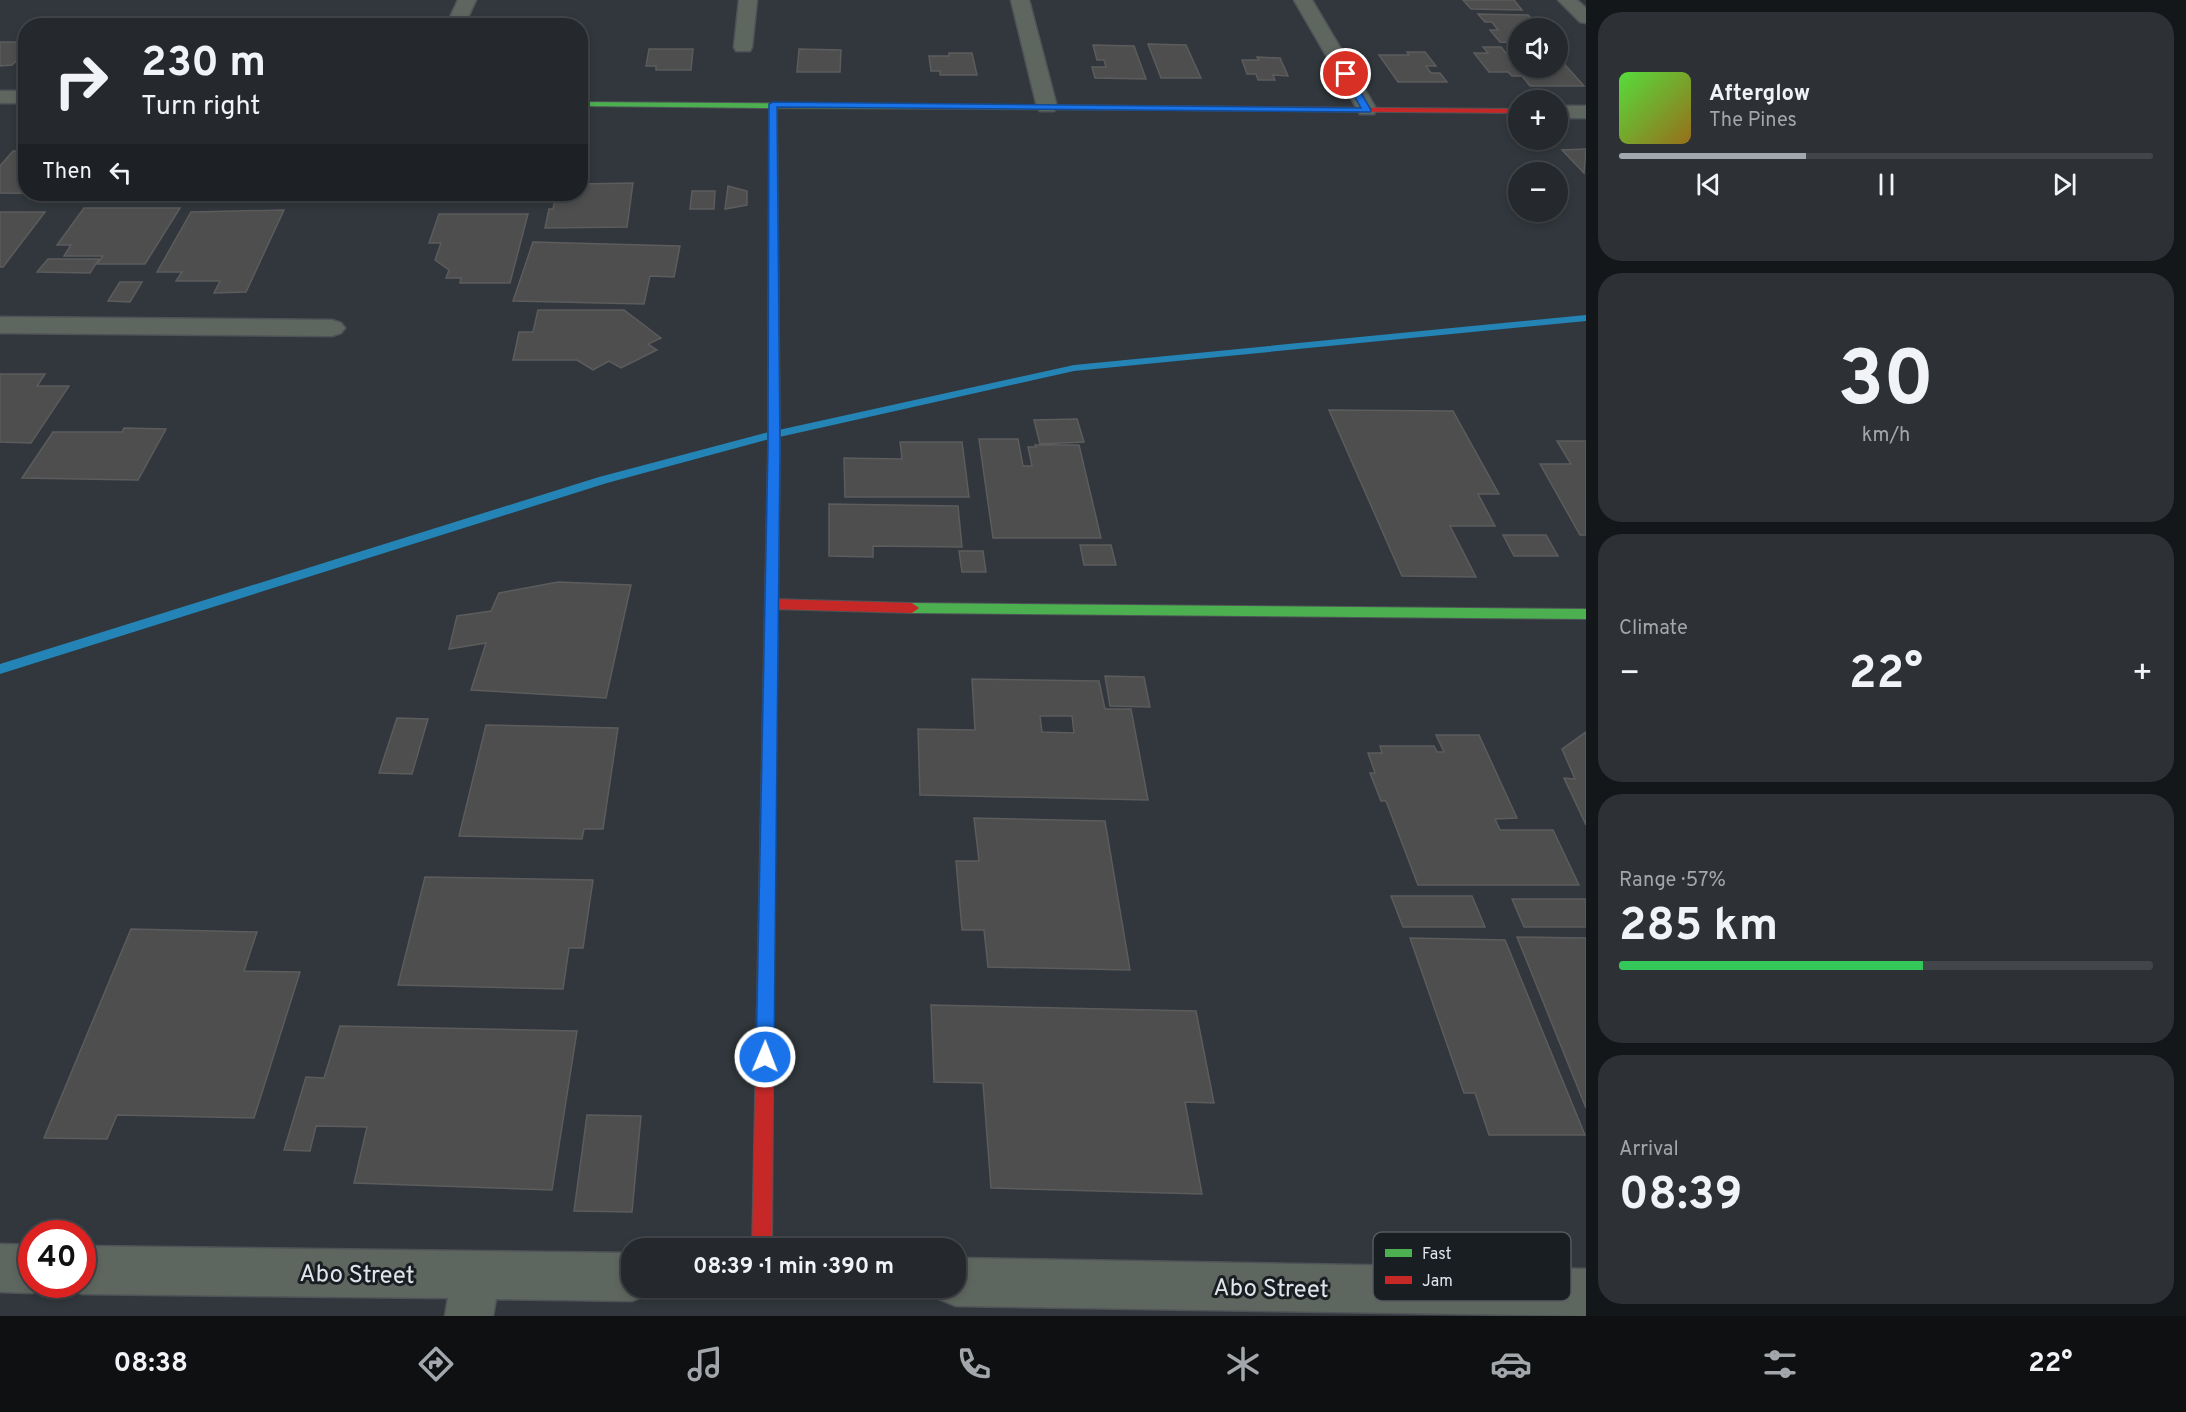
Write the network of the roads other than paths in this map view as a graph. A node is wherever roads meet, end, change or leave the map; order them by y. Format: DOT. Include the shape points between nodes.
graph roads {
  1 [pos="467,0"];
  2 [pos="748,0"];
  3 [pos="1020,0"];
  4 [pos="1303,0"];
  5 [pos="1567,0"];
  6 [pos="459,18"];
  7 [pos="1586,18"];
  8 [pos="743,47"];
  9 [pos="0,97"];
  10 [pos="18,97"];
  11 [pos="588,104"];
  12 [pos="773,104"];
  13 [pos="1047,107"];
  14 [pos="1367,110"];
  15 [pos="1508,111"];
  16 [pos="1568,112"];
  17 [pos="1586,112"];
  18 [pos="0,325"];
  19 [pos="332,328"];
  20 [pos="771,604"];
  21 [pos="1586,614"];
  22 [pos="762,1238"];
  23 [pos="0,1268"];
  24 [pos="18,1269"];
  25 [pos="96,1271"];
  26 [pos="621,1278"];
  27 [pos="966,1282"];
  28 [pos="1373,1289"];
  29 [pos="1571,1293"];
  30 [pos="1586,1293"];
  31 [pos="472,1296"];
  1 -- 6 [label="street"];
  2 -- 8 [label="street"];
  3 -- 13 [label="street"];
  4 -- 14 [label="street"];
  5 -- 7 [label="street"];
  9 -- 10 [label="street"];
  11 -- 12 [label="street"];
  12 -- 13 [label="street"];
  12 -- 20 [label="street"];
  13 -- 14 [label="street"];
  14 -- 15 [label="street"];
  16 -- 17 [label="street"];
  18 -- 19 [label="street"];
  20 -- 21 [label="street"];
  20 -- 22 [label="street"];
  23 -- 24 [label="street"];
  25 -- 31 [label="street, Abo Street"];
  26 -- 31 [label="street, Abo Street"];
  27 -- 28 [label="street, Abo Street"];
  29 -- 30 [label="street, Abo Street"];
}
